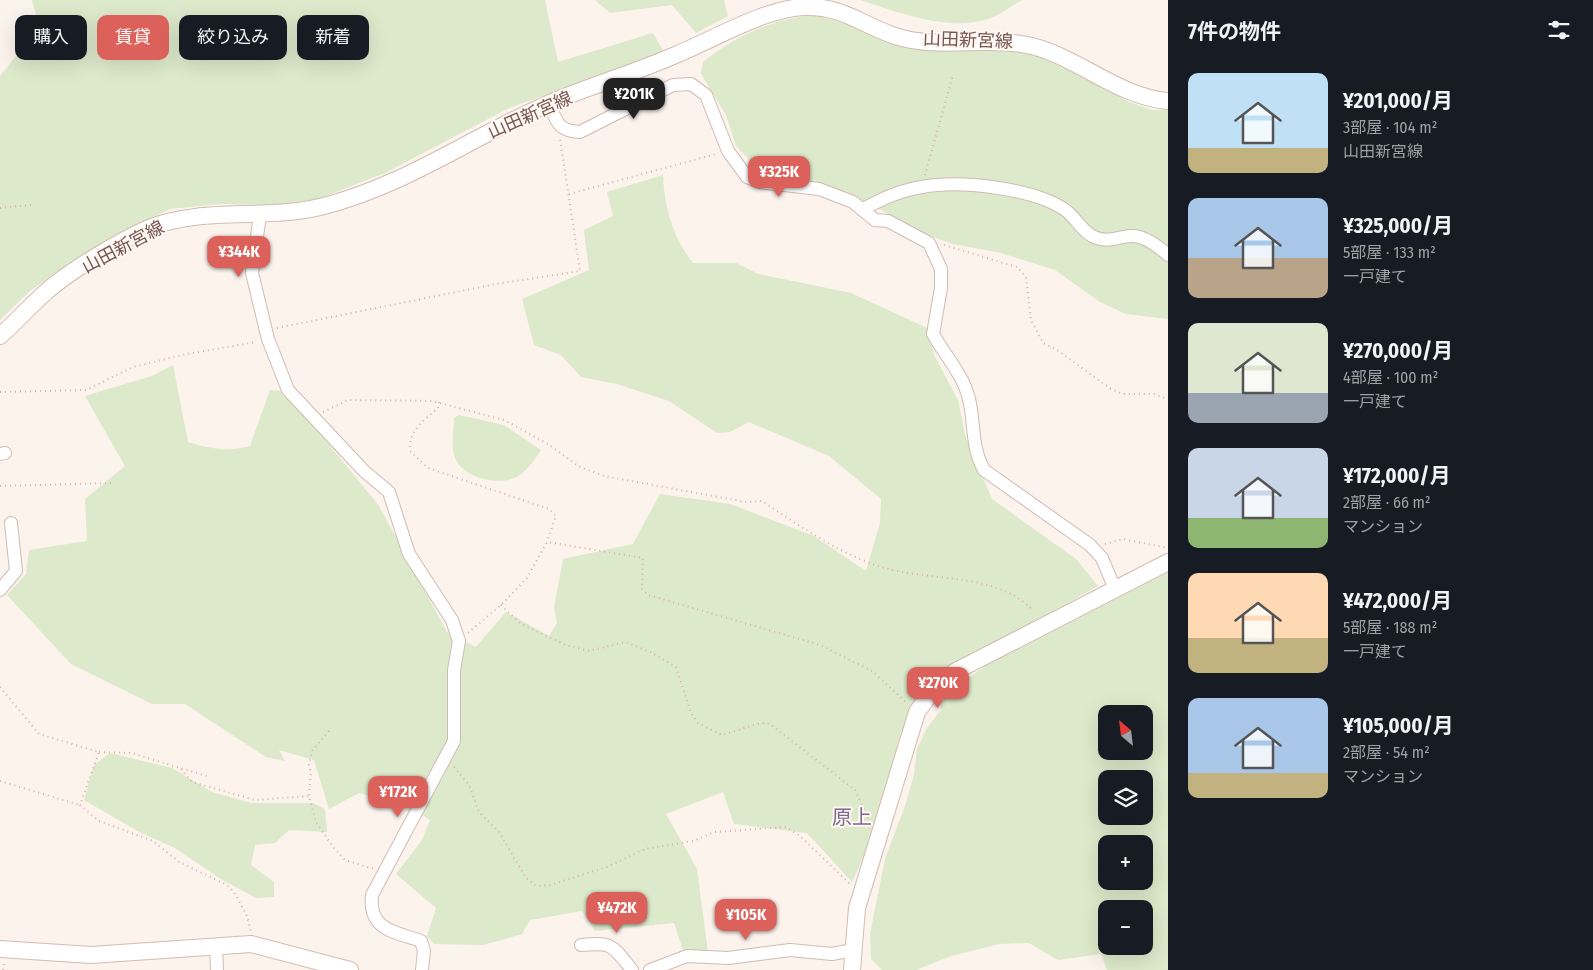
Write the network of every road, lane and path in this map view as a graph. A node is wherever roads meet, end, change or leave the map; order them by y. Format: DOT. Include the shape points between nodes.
graph roads {
  1 [pos="804,4"];
  2 [pos="953,75"];
  3 [pos="1168,101"];
  4 [pos="549,104"];
  5 [pos="557,124"];
  6 [pos="728,151"];
  7 [pos="922,187"];
  8 [pos="569,194"];
  9 [pos="31,205"];
  10 [pos="0,208"];
  11 [pos="862,210"];
  12 [pos="260,215"];
  13 [pos="929,243"];
  14 [pos="1168,255"];
  15 [pos="267,334"];
  16 [pos="0,336"];
  17 [pos="0,392"];
  18 [pos="1168,399"];
  19 [pos="439,402"];
  20 [pos="318,420"];
  21 [pos="113,483"];
  22 [pos="0,486"];
  23 [pos="11,523"];
  24 [pos="547,542"];
  25 [pos="1168,548"];
  26 [pos="1094,550"];
  27 [pos="1168,562"];
  28 [pos="1115,589"];
  29 [pos="0,590"];
  30 [pos="501,605"];
  31 [pos="1033,610"];
  32 [pos="458,641"];
  33 [pos="0,687"];
  34 [pos="917,712"];
  35 [pos="329,731"];
  36 [pos="99,752"];
  37 [pos="443,762"];
  38 [pos="182,769"];
  39 [pos="207,776"];
  40 [pos="0,781"];
  41 [pos="309,796"];
  42 [pos="80,805"];
  43 [pos="881,829"];
  44 [pos="386,870"];
  45 [pos="861,892"];
  46 [pos="251,944"];
  47 [pos="581,945"];
  48 [pos="216,946"];
  49 [pos="0,949"];
  50 [pos="853,950"];
  51 [pos="729,964"];
  52 [pos="217,970"];
  53 [pos="350,970"];
  54 [pos="422,970"];
  55 [pos="632,970"];
  56 [pos="650,970"];
  57 [pos="852,970"];
  1 -- 3 [label="main road, 山田新宮線" via="842,11 896,36 955,44 1020,42 1049,51 1121,88 1155,100"];
  1 -- 4 [label="main road, 山田新宮線" via="754,20 678,55"];
  2 -- 7 [label="path"];
  4 -- 5 [label="street"];
  4 -- 12 [label="main road, 山田新宮線" via="373,191 322,207"];
  5 -- 6 [label="street" via="568,132 580,132 673,85 691,84 706,96"];
  5 -- 8 [label="path"];
  6 -- 8 [label="path"];
  6 -- 11 [label="street" via="747,177 759,182 819,189 853,202"];
  7 -- 11 [label="street" via="878,201"];
  7 -- 14 [label="street" via="964,185 1012,190 1041,198 1065,210 1091,236 1105,242 1133,236 1158,246"];
  8 -- 15 [label="path" via="580,271 496,284"];
  9 -- 10 [label="path"];
  11 -- 13 [label="street" via="875,220 888,221"];
  12 -- 15 [label="street" via="252,273"];
  12 -- 16 [label="main road, 山田新宮線" via="176,219 147,229 101,254 48,290"];
  13 -- 18 [label="path" via="952,246 1017,267 1026,277 1031,320 1043,343 1111,389 1123,394 1154,394"];
  13 -- 26 [label="street" via="941,269 933,334 963,380 969,399 974,447 980,464"];
  15 -- 17 [label="path" via="133,366 86,390"];
  15 -- 20 [label="street" via="288,390"];
  19 -- 20 [label="path" via="348,400 326,409"];
  19 -- 24 [label="path" via="438,408 417,427 409,441 410,451 428,468 549,509 556,516"];
  19 -- 31 [label="path" via="504,420 548,444 578,466 604,476 746,502 762,501 850,556 881,567 1005,590"];
  20 -- 32 [label="street" via="364,471 389,492 409,554 452,620"];
  21 -- 22 [label="path"];
  23 -- 29 [label="street" via="16,571"];
  24 -- 30 [label="path" via="527,578"];
  24 -- 34 [label="path" via="643,558 642,589 648,595 820,645 872,671"];
  25 -- 26 [label="path" via="1123,539 1112,540"];
  26 -- 28 [label="street" via="1102,558"];
  27 -- 28 [label="main road"];
  28 -- 34 [label="main road" via="956,672 930,694"];
  30 -- 32 [label="path"];
  30 -- 43 [label="path" via="521,624 566,645 589,651 625,642 676,667 691,713 698,723 722,734 760,723 770,724 855,790 870,822"];
  32 -- 37 [label="street" via="454,670 454,741"];
  33 -- 36 [label="path" via="39,734"];
  34 -- 43 [label="main road"];
  35 -- 41 [label="path" via="312,751 308,765 311,773"];
  36 -- 38 [label="path" via="131,753"];
  36 -- 42 [label="path"];
  37 -- 44 [label="street"];
  37 -- 45 [label="path" via="458,769 469,785 479,812 499,832 526,878 536,886 607,868 645,849 693,841 714,832 786,827"];
  38 -- 39 [label="path"];
  38 -- 41 [label="path" via="192,782 255,800"];
  40 -- 42 [label="path"];
  41 -- 44 [label="path" via="316,822 345,860 365,868"];
  42 -- 46 [label="path" via="99,821 154,841 179,862 227,885 247,916"];
  43 -- 45 [label="main road"];
  44 -- 54 [label="street" via="372,895 371,907 383,928 421,941 424,950"];
  45 -- 50 [label="main road"];
  46 -- 48 [label="main road"];
  46 -- 53 [label="main road"];
  47 -- 55 [label="street" via="605,943 616,949"];
  48 -- 49 [label="main road" via="91,955"];
  48 -- 52 [label="street"];
  50 -- 51 [label="street" via="832,954 790,950"];
  50 -- 57 [label="main road"];
  51 -- 56 [label="street" via="687,956"];
}
